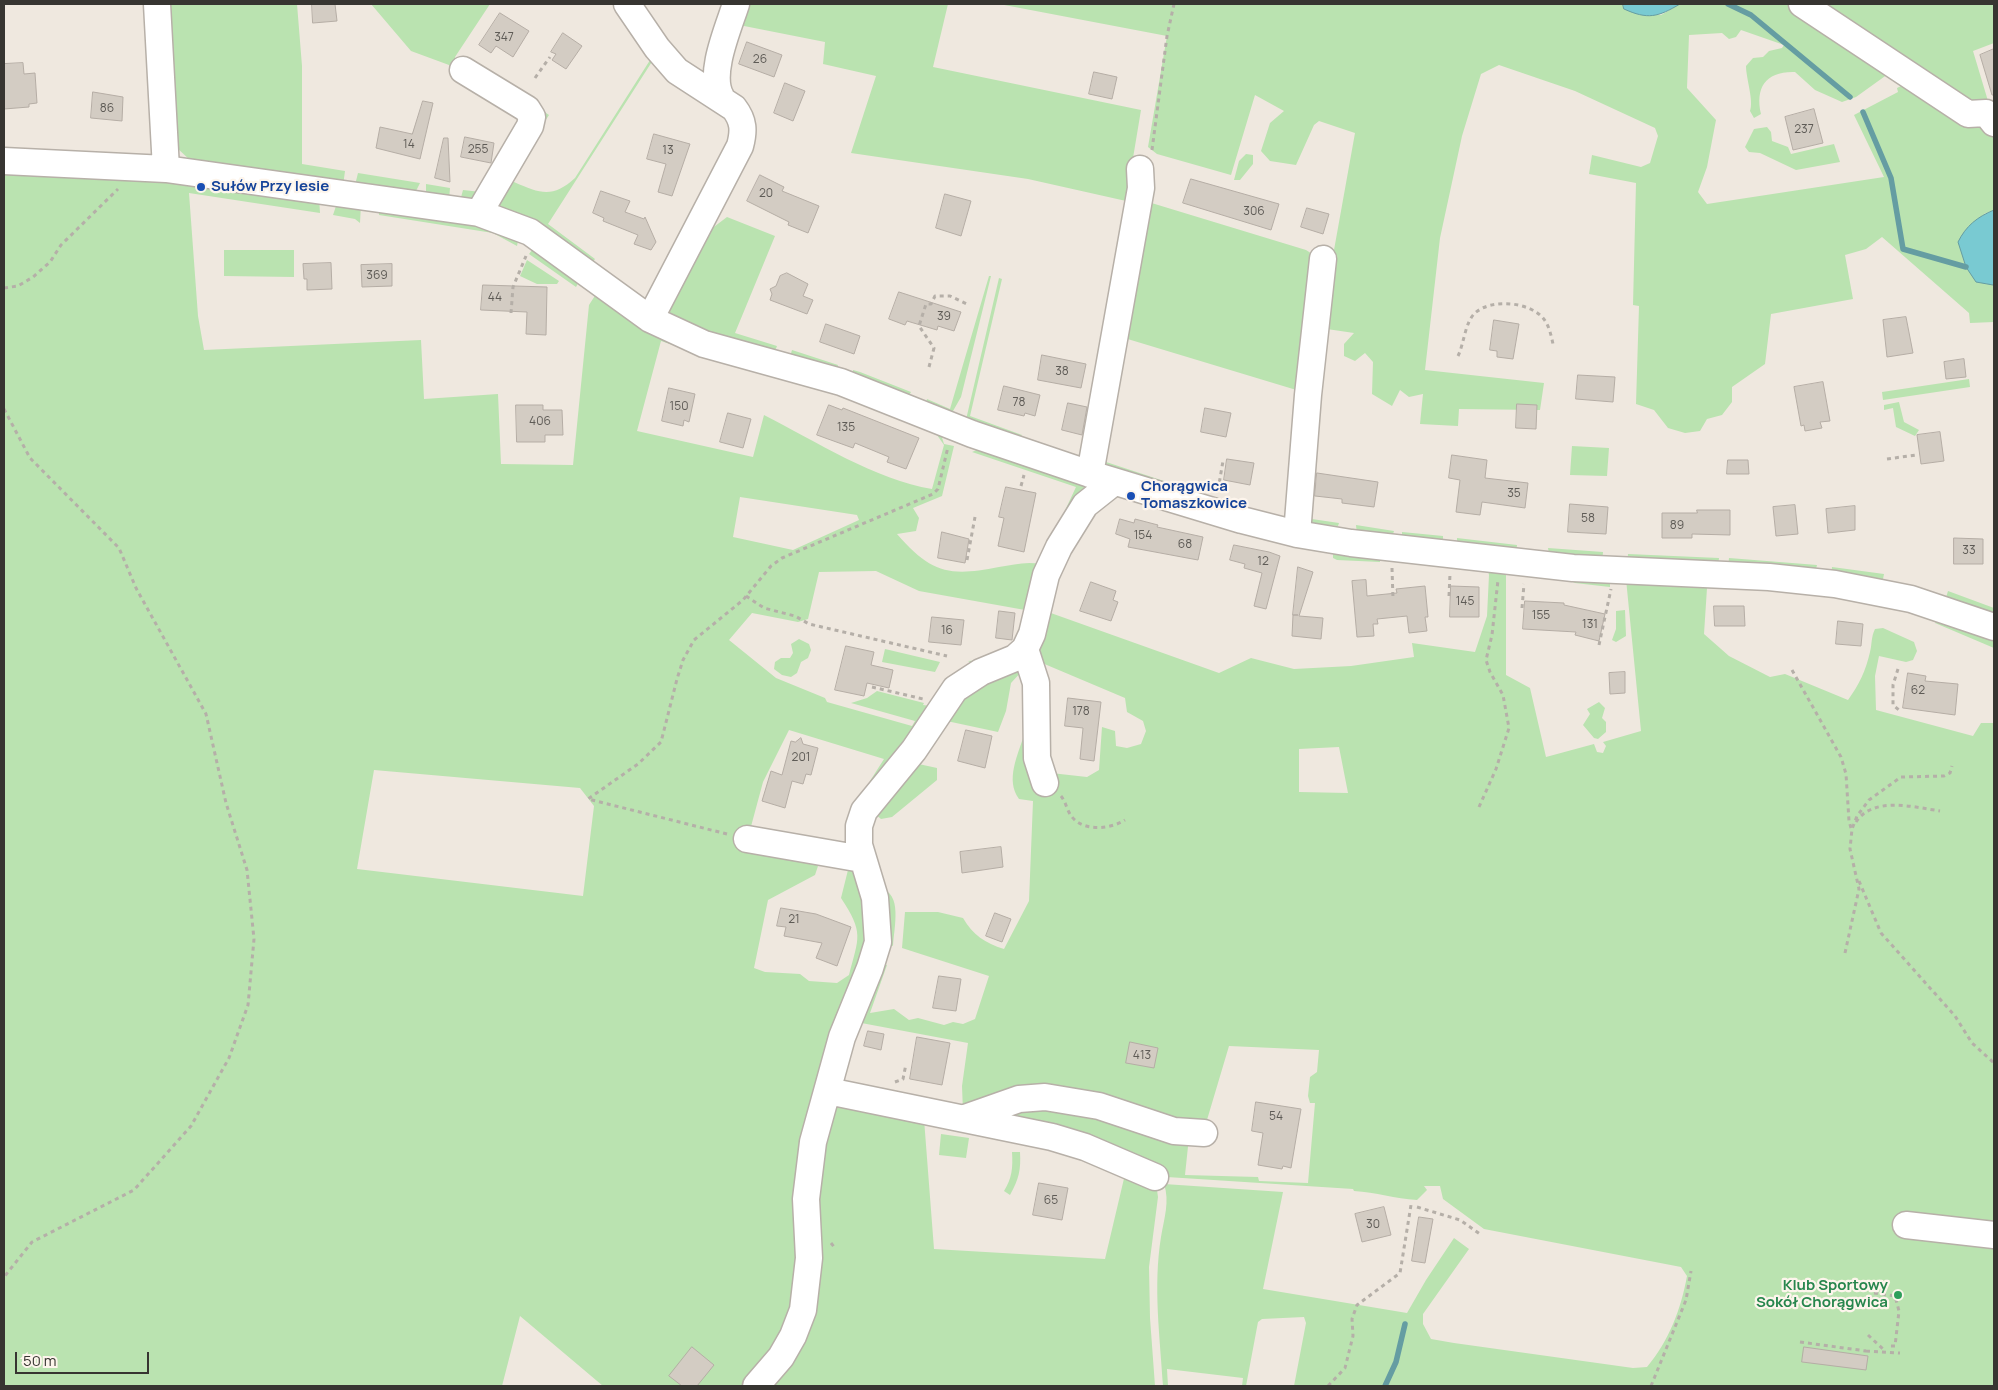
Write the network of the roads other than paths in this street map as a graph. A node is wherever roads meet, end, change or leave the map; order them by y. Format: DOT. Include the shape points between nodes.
graph roads {
  1 [pos="158,4"];
  2 [pos="627,4"];
  3 [pos="736,4"];
  4 [pos="1802,4"];
  5 [pos="463,70"];
  6 [pos="721,97"];
  7 [pos="1992,114"];
  8 [pos="1146,160"];
  9 [pos="4,161"];
  10 [pos="156,168"];
  11 [pos="479,213"];
  12 [pos="1323,259"];
  13 [pos="650,320"];
  14 [pos="1090,474"];
  15 [pos="1114,482"];
  16 [pos="1297,534"];
  17 [pos="1994,627"];
  18 [pos="1025,649"];
  19 [pos="1045,783"];
  20 [pos="748,839"];
  21 [pos="862,858"];
  22 [pos="828,1090"];
  23 [pos="965,1118"];
  24 [pos="1204,1134"];
  25 [pos="1155,1177"];
  26 [pos="1906,1225"];
  27 [pos="1994,1235"];
  28 [pos="756,1386"];
  1 -- 10 [label="street"];
  2 -- 6 [label="street" via="677,71"];
  3 -- 6 [label="street" via="716,74 716,89"];
  4 -- 7 [label="street" via="1968,114"];
  5 -- 11 [label="street" via="527,109 532,117 530,126"];
  6 -- 13 [label="street" via="740,116 744,126 740,146"];
  8 -- 14 [label="street"];
  9 -- 10 [label="street"];
  10 -- 11 [label="street"];
  11 -- 13 [label="street" via="530,232"];
  12 -- 16 [label="street"];
  13 -- 14 [label="street" via="721,350 841,382 956,428"];
  14 -- 15 [label="street"];
  15 -- 16 [label="street"];
  15 -- 18 [label="street" via="1085,505 1059,547 1046,575 1032,634"];
  16 -- 17 [label="street" via="1612,572 1769,577 1835,584 1911,599"];
  18 -- 19 [label="street" via="1036,683 1037,758"];
  18 -- 21 [label="street" via="1016,658 967,680 945,701 914,750 864,811 859,826"];
  20 -- 21 [label="street"];
  21 -- 22 [label="street" via="875,898 878,942 842,1037"];
  22 -- 23 [label="street"];
  22 -- 28 [label="street" via="808,1172 809,1258 803,1310 781,1357"];
  23 -- 24 [label="street" via="1020,1099 1045,1097 1099,1106 1174,1131"];
  23 -- 25 [label="street" via="1052,1137"];
  26 -- 27 [label="street"];
}
